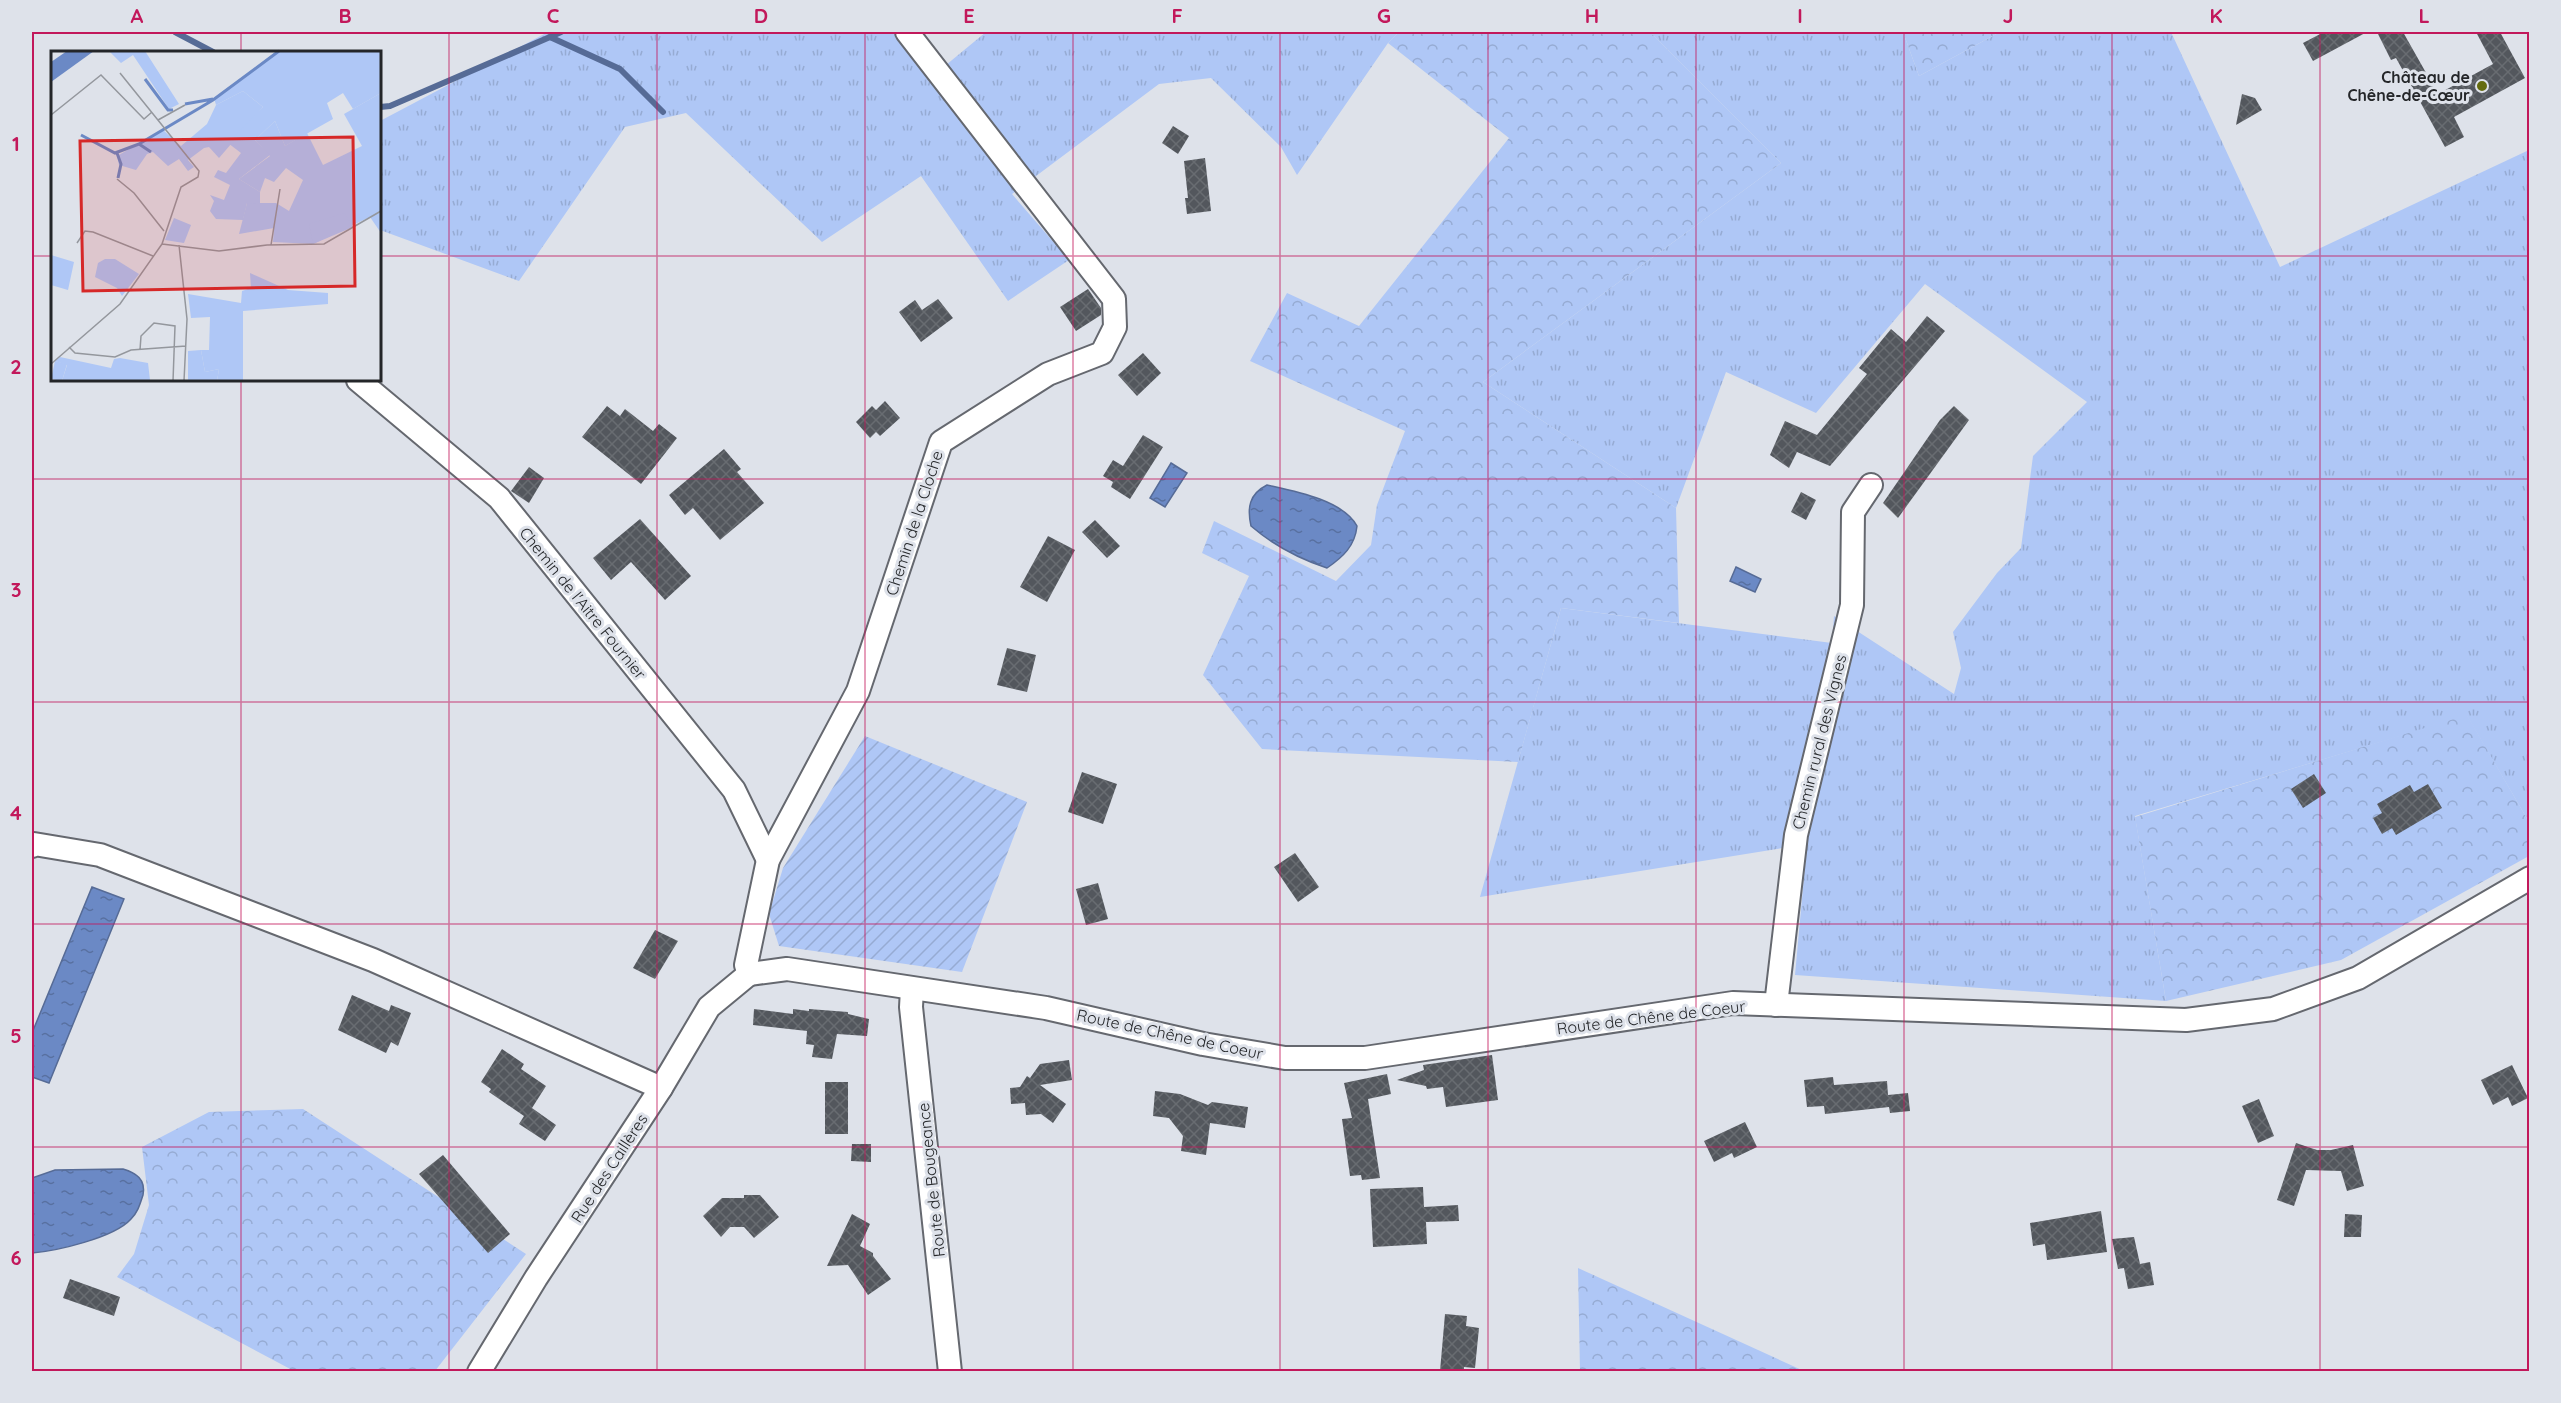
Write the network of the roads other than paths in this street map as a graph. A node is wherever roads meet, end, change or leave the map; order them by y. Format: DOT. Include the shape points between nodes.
graph roads {
  1 [pos="907,32"];
  2 [pos="359,381"];
  3 [pos="1871,485"];
  4 [pos="32,846"];
  5 [pos="768,860"];
  6 [pos="2529,878"];
  7 [pos="750,974"];
  8 [pos="912,989"];
  9 [pos="1776,1005"];
  10 [pos="662,1088"];
  11 [pos="479,1371"];
  12 [pos="950,1371"];
  1 -- 5 [label="street, Chemin de la Cloche" via="1114,299 1115,327 1102,353 1048,374 941,442 858,691"];
  2 -- 5 [label="street, Chemin de l'Aitre Fournier" via="499,498 734,790"];
  3 -- 9 [label="street, Chemin rural des Vignes" via="1853,512 1852,605 1796,835"];
  4 -- 10 [label="street" via="100,855 373,960"];
  5 -- 7 [label="street, Chemin de la Cloche" via="746,965"];
  6 -- 9 [label="street, Route de Chêne de Coeur" via="2358,978 2273,1009 2186,1020"];
  7 -- 8 [label="street, Route de Chêne de Coeur" via="787,969"];
  7 -- 10 [label="street, Rue des Caillères" via="709,1007"];
  8 -- 9 [label="street, Route de Chêne de Coeur" via="1046,1008 1203,1044 1285,1058 1365,1058 1733,1003"];
  8 -- 12 [label="street, Route de Bougeance"];
  10 -- 11 [label="street, Rue des Caillères"];
}
